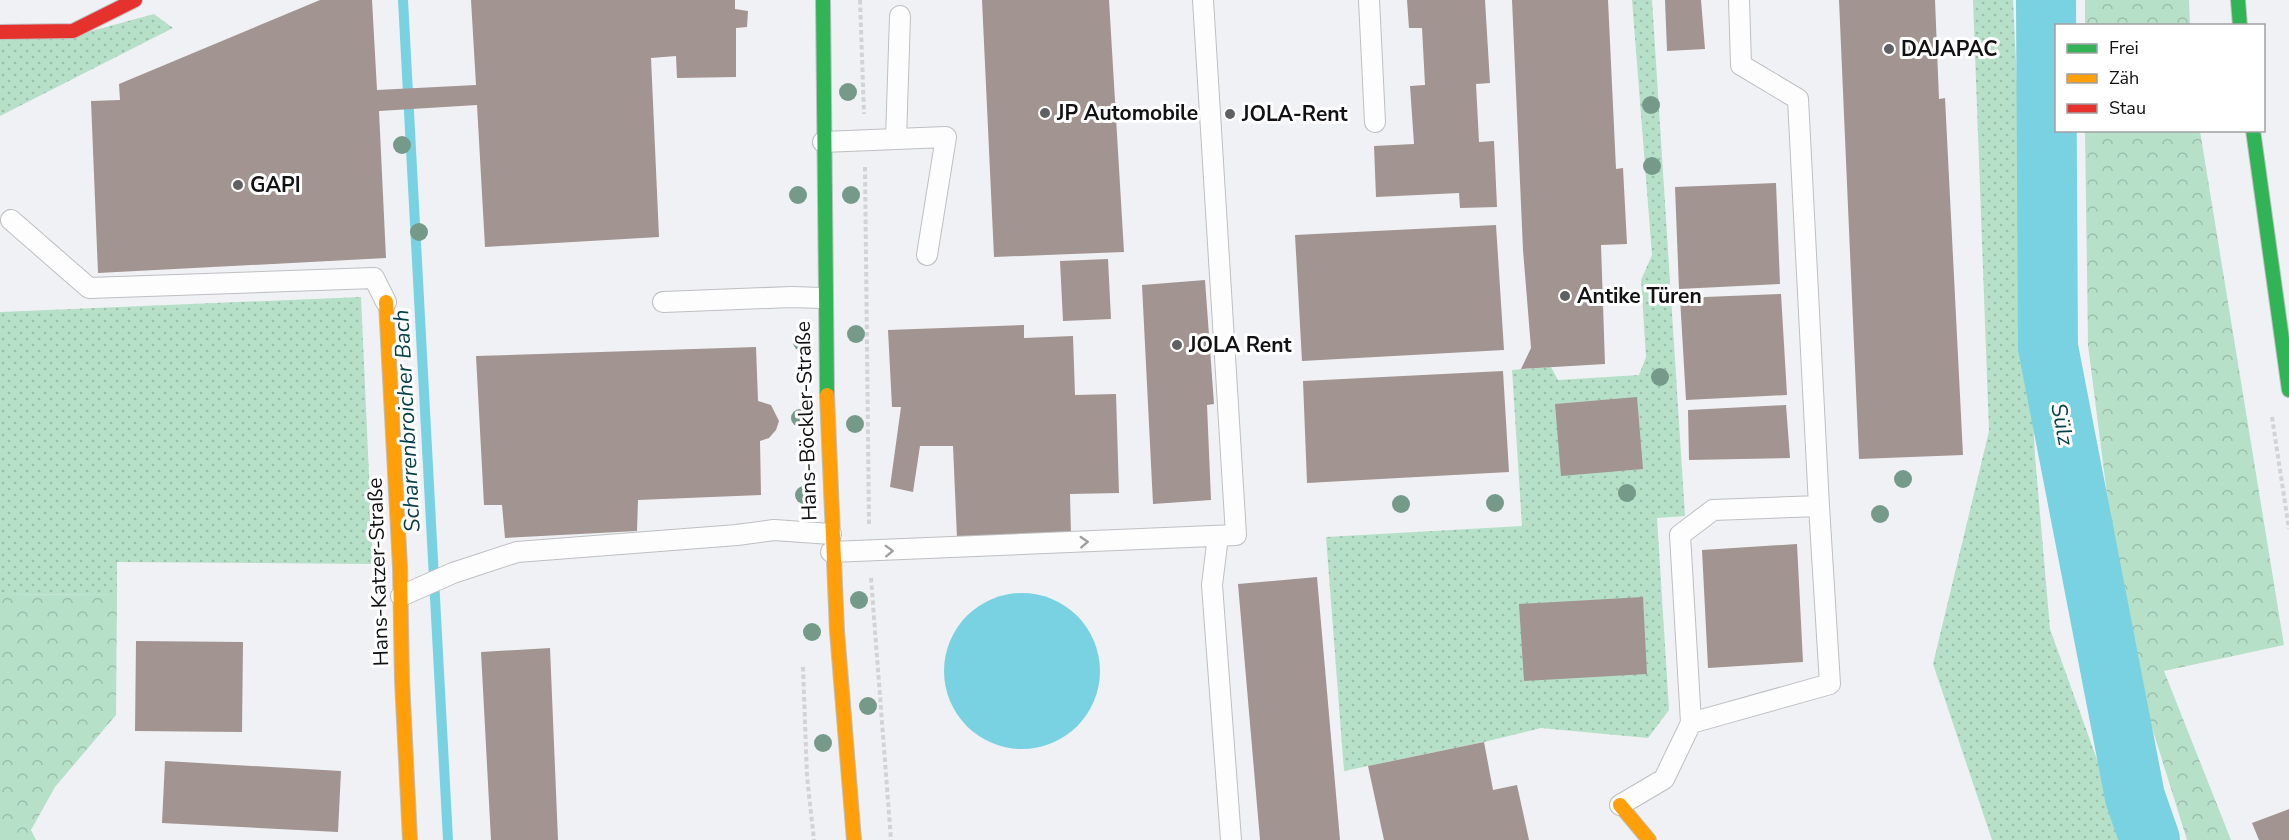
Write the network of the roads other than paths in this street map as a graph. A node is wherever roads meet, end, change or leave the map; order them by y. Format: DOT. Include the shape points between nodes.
graph roads {
  1 [pos="135,0"];
  2 [pos="823,0"];
  3 [pos="1203,0"];
  4 [pos="1369,0"];
  5 [pos="1738,0"];
  6 [pos="2238,0"];
  7 [pos="900,15"];
  8 [pos="2241,24"];
  9 [pos="0,32"];
  10 [pos="1375,122"];
  11 [pos="2253,132"];
  12 [pos="896,139"];
  13 [pos="823,142"];
  14 [pos="11,220"];
  15 [pos="927,255"];
  16 [pos="823,298"];
  17 [pos="386,302"];
  18 [pos="663,302"];
  19 [pos="2289,390"];
  20 [pos="1819,506"];
  21 [pos="1227,535"];
  22 [pos="831,543"];
  23 [pos="401,596"];
  24 [pos="1690,723"];
  25 [pos="1620,805"];
  26 [pos="410,840"];
  27 [pos="854,840"];
  28 [pos="1231,840"];
  29 [pos="1649,840"];
  1 -- 9 [label="street" via="72,31"];
  2 -- 13 [label="street, Hans-Böckler-Straße"];
  3 -- 21 [label="lane"];
  4 -- 10 [label="lane"];
  5 -- 20 [label="lane" via="1741,65 1798,99"];
  6 -- 8 [label="street"];
  7 -- 12 [label="lane"];
  11 -- 19 [label="street"];
  12 -- 13 [label="lane"];
  12 -- 15 [label="lane" via="946,137"];
  13 -- 16 [label="street, Hans-Böckler-Straße"];
  14 -- 17 [label="lane" via="89,288 374,278"];
  16 -- 18 [label="lane"];
  16 -- 22 [label="street, Hans-Böckler-Straße"];
  17 -- 23 [label="street, Hans-Katzer-Straße"];
  20 -- 24 [label="lane" via="1830,684"];
  20 -- 24 [label="lane" via="1713,510 1680,535"];
  22 -- 21 [label="lane, one-way" via="869,551"];
  21 -- 28 [label="lane" via="1212,585"];
  22 -- 23 [label="lane" via="774,530 517,552 453,573"];
  22 -- 27 [label="street, Hans-Böckler-Straße" via="843,737"];
  23 -- 26 [label="street, Hans-Katzer-Straße"];
  24 -- 25 [label="lane" via="1664,779"];
  25 -- 29 [label="street"];
}
